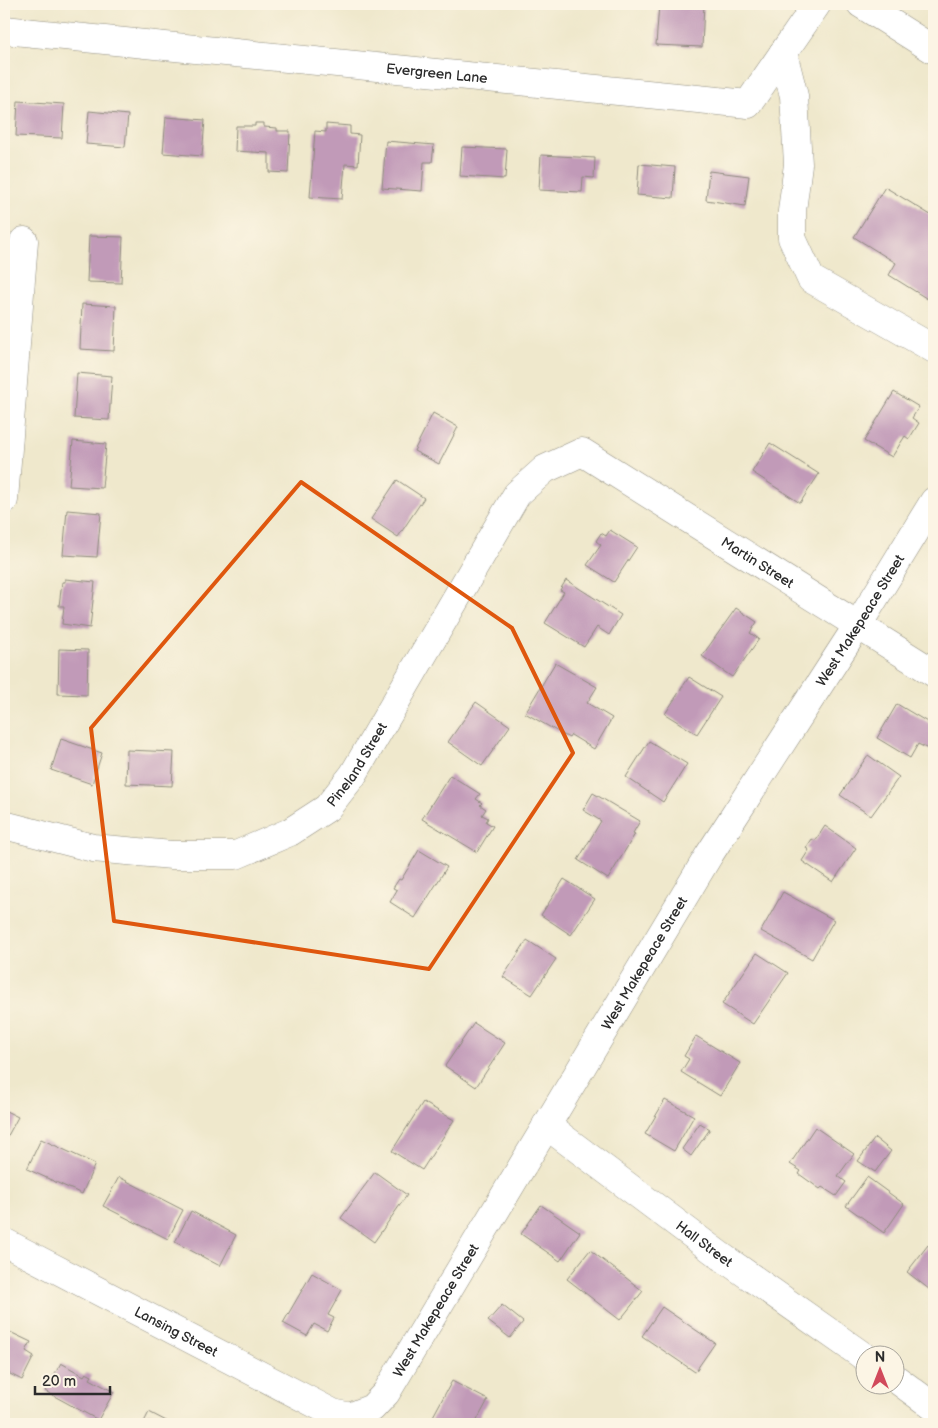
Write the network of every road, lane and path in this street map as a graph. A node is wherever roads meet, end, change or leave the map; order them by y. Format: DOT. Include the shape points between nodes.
graph roads {
  1 [pos="818,4"];
  2 [pos="861,4"];
  3 [pos="4,30"];
  4 [pos="934,50"];
  5 [pos="783,53"];
  6 [pos="24,241"];
  7 [pos="934,349"];
  8 [pos="582,452"];
  9 [pos="4,500"];
  10 [pos="934,501"];
  11 [pos="858,625"];
  12 [pos="934,673"];
  13 [pos="4,825"];
  14 [pos="546,1126"];
  15 [pos="4,1242"];
  16 [pos="856,1351"];
  17 [pos="906,1387"];
  18 [pos="934,1407"];
  19 [pos="350,1417"];
  1 -- 5 [label="street, Evergreen Lane"];
  2 -- 4 [label="street"];
  3 -- 5 [label="street, Evergreen Lane" via="748,104"];
  5 -- 7 [label="street" via="794,96 798,164 792,238 810,279"];
  6 -- 9 [label="street"];
  8 -- 11 [label="street, Martin Street"];
  8 -- 13 [label="street, Pineland Street" via="545,469 517,494 353,775 327,808 290,832 236,855 172,855 93,848"];
  10 -- 11 [label="street, West Makepeace Street"];
  11 -- 12 [label="street, Martin Street"];
  11 -- 14 [label="street, West Makepeace Street" via="709,855"];
  14 -- 16 [label="street, Hall Street" via="718,1254"];
  14 -- 19 [label="street, West Makepeace Street" via="386,1393 372,1408"];
  15 -- 19 [label="street, Lansing Street" via="333,1413"];
  17 -- 18 [label="street"];
}
